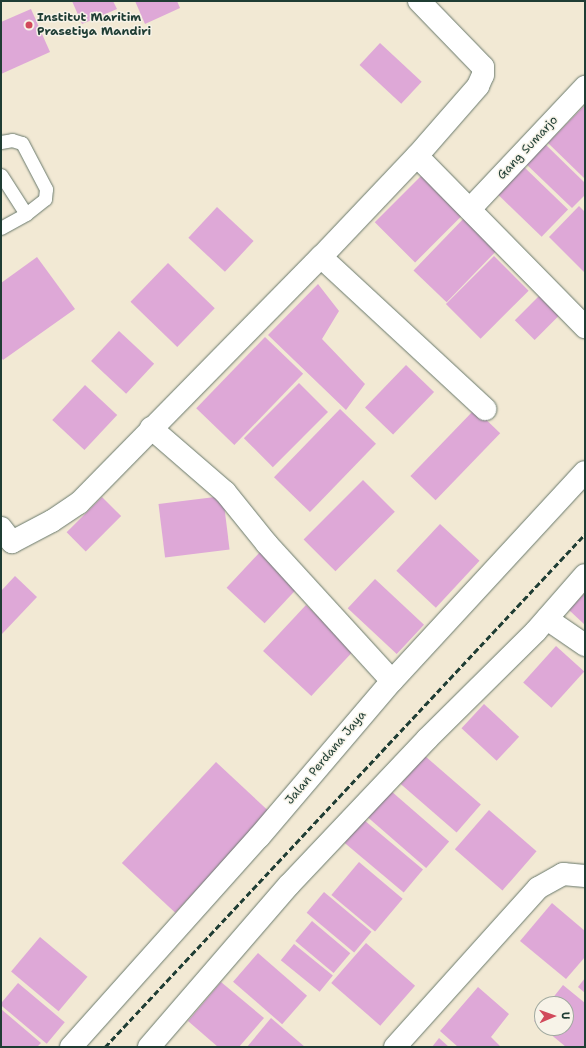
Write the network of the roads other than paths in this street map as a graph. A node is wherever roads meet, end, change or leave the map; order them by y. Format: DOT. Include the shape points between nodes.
graph roads {
  1 [pos="419,1"];
  2 [pos="585,87"];
  3 [pos="1,142"];
  4 [pos="416,156"];
  5 [pos="1,175"];
  6 [pos="470,209"];
  7 [pos="26,214"];
  8 [pos="1,228"];
  9 [pos="321,257"];
  10 [pos="585,327"];
  11 [pos="485,409"];
  12 [pos="151,428"];
  13 [pos="585,472"];
  14 [pos="5,540"];
  15 [pos="585,575"];
  16 [pos="546,619"];
  17 [pos="585,645"];
  18 [pos="392,681"];
  19 [pos="585,876"];
  20 [pos="71,1047"];
  21 [pos="149,1047"];
  22 [pos="395,1047"];
  1 -- 4 [label="street" via="483,67 483,75 478,86"];
  2 -- 6 [label="street, Gang Sumarjo"];
  3 -- 7 [label="lane" via="17,140 22,143 46,189 45,199"];
  4 -- 6 [label="street"];
  4 -- 9 [label="street"];
  5 -- 7 [label="lane"];
  6 -- 10 [label="street"];
  7 -- 8 [label="lane"];
  9 -- 11 [label="street"];
  9 -- 12 [label="street"];
  12 -- 14 [label="street" via="79,503 52,521"];
  12 -- 18 [label="street" via="225,492 267,544"];
  13 -- 18 [label="street, Jalan Perdana Jaya"];
  15 -- 16 [label="street"];
  16 -- 17 [label="street"];
  16 -- 21 [label="street" via="427,739 289,885"];
  18 -- 20 [label="street, Jalan Perdana Jaya" via="259,837"];
  19 -- 22 [label="street" via="563,874 538,888"];
}
